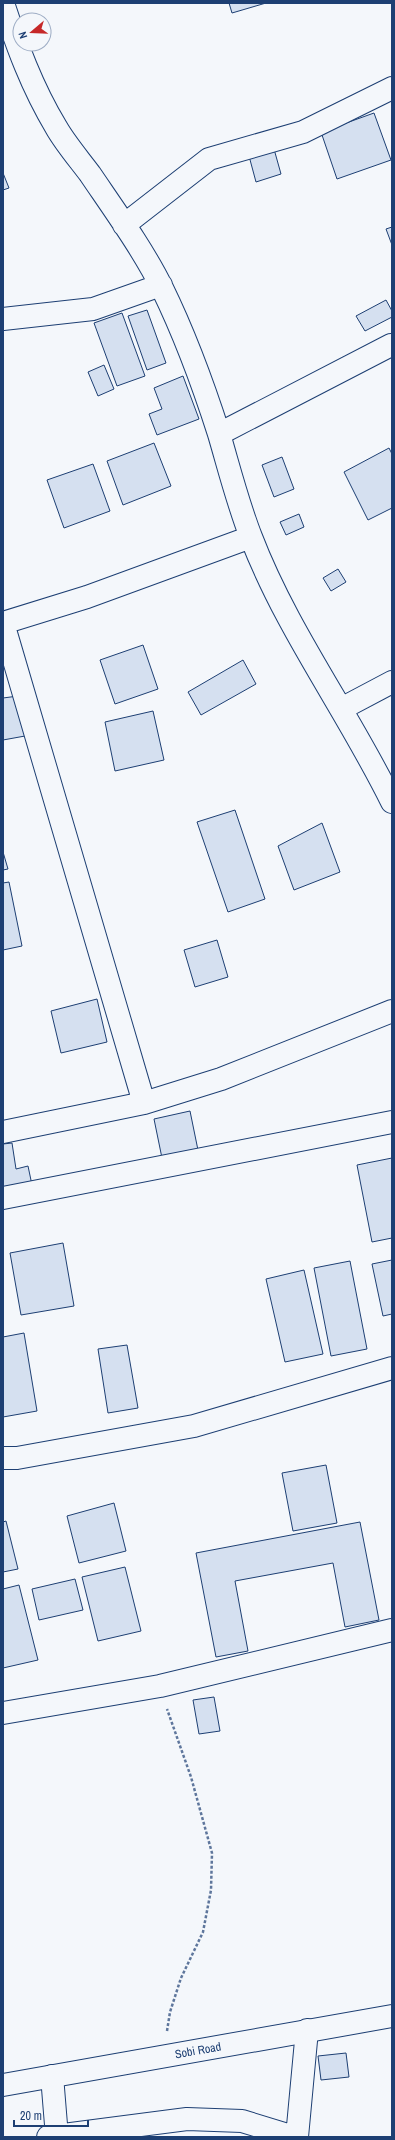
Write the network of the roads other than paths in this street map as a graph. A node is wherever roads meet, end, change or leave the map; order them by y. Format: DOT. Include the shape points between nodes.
graph roads {
  1 [pos="4,3"];
  2 [pos="392,88"];
  3 [pos="124,225"];
  4 [pos="161,285"];
  5 [pos="3,319"];
  6 [pos="391,345"];
  7 [pos="219,434"];
  8 [pos="251,537"];
  9 [pos="3,623"];
  10 [pos="392,682"];
  11 [pos="341,709"];
  12 [pos="392,802"];
  13 [pos="392,1011"];
  14 [pos="144,1103"];
  15 [pos="392,1122"];
  16 [pos="3,1132"];
  17 [pos="3,1198"];
  18 [pos="392,1368"];
  19 [pos="3,1458"];
  20 [pos="392,1630"];
  21 [pos="3,1713"];
  22 [pos="392,2016"];
  23 [pos="307,2030"];
  24 [pos="52,2076"];
  25 [pos="3,2085"];
  26 [pos="54,2136"];
  27 [pos="296,2137"];
  1 -- 3 [label="main road" via="18,49 34,87 57,129"];
  2 -- 3 [label="main road" via="303,132 209,159"];
  3 -- 4 [label="main road"];
  4 -- 5 [label="main road" via="93,309"];
  4 -- 7 [label="main road" via="178,321"];
  6 -- 7 [label="main road"];
  7 -- 8 [label="main road"];
  8 -- 9 [label="main road" via="87,597"];
  8 -- 11 [label="main road" via="299,637"];
  9 -- 14 [label="main road"];
  10 -- 11 [label="main road"];
  11 -- 12 [label="main road"];
  13 -- 14 [label="main road" via="221,1079"];
  14 -- 16 [label="main road"];
  15 -- 17 [label="main road"];
  18 -- 19 [label="main road" via="194,1426"];
  20 -- 21 [label="main road" via="160,1686"];
  22 -- 23 [label="main road, Sobi Road"];
  23 -- 24 [label="main road, Sobi Road"];
  23 -- 27 [label="main road"];
  24 -- 25 [label="main road, Sobi Road"];
  24 -- 26 [label="main road"];
  26 -- 27 [label="main road" via="186,2119 242,2121"];
}
